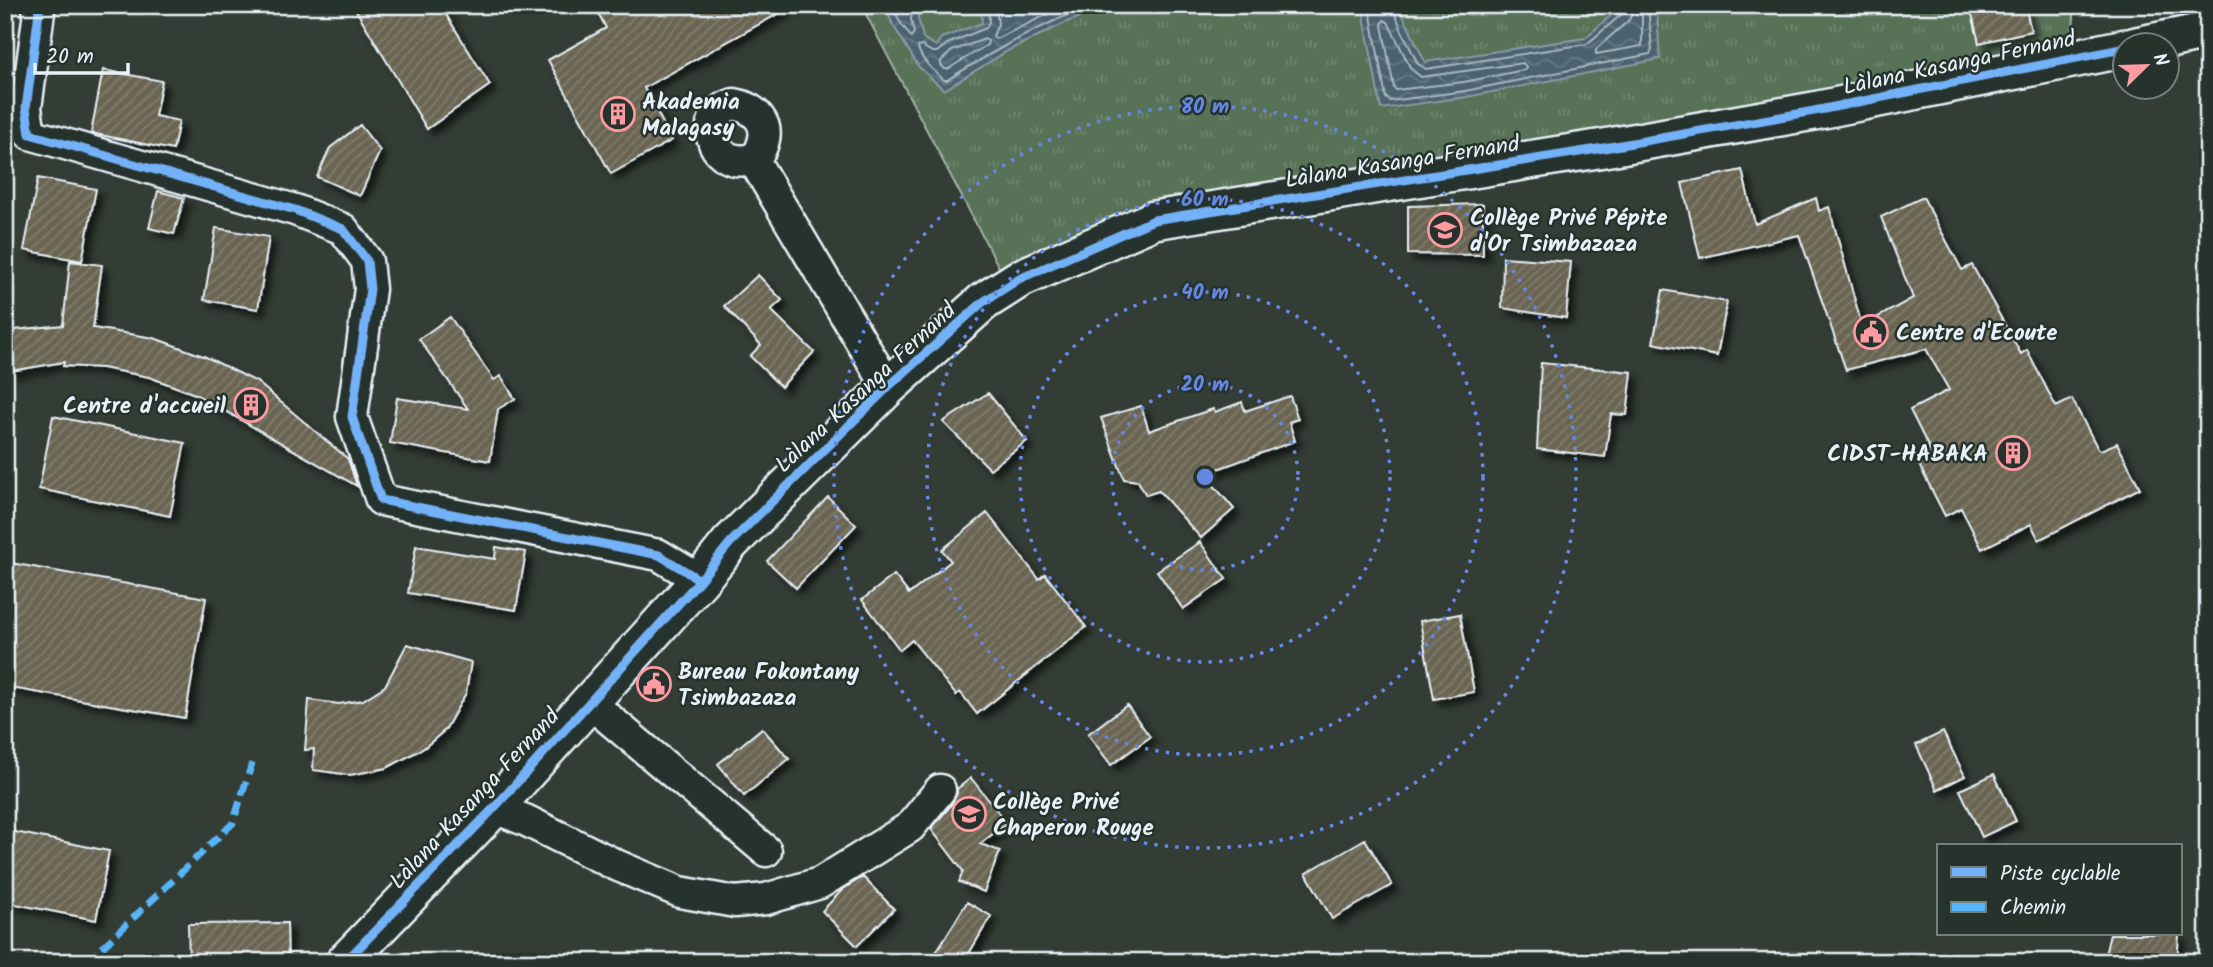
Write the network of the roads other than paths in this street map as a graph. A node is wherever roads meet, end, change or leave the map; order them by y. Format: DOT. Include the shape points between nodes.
graph roads {
  1 [pos="37,5"];
  2 [pos="2208,31"];
  3 [pos="2182,36"];
  4 [pos="2112,51"];
  5 [pos="753,159"];
  6 [pos="888,387"];
  7 [pos="700,580"];
  8 [pos="589,702"];
  9 [pos="940,790"];
  10 [pos="494,808"];
  11 [pos="766,851"];
  12 [pos="345,962"];
  1 -- 7 [label="street" via="26,108 30,134 295,210 343,229 367,261 370,289 352,417 382,500 659,555"];
  2 -- 3 [label="street"];
  4 -- 6 [label="street, Làlana Kasanga Fernand" via="1814,111 1154,220 1019,279 983,302"];
  5 -- 6 [label="street"];
  6 -- 7 [label="street, Làlana Kasanga Fernand" via="730,543"];
  7 -- 8 [label="street, Làlana Kasanga Fernand"];
  8 -- 10 [label="street, Làlana Kasanga Fernand"];
  8 -- 11 [label="street"];
  9 -- 10 [label="street" via="910,827 820,883 766,899 734,902 667,886"];
  10 -- 12 [label="street, Làlana Kasanga Fernand"];
}
